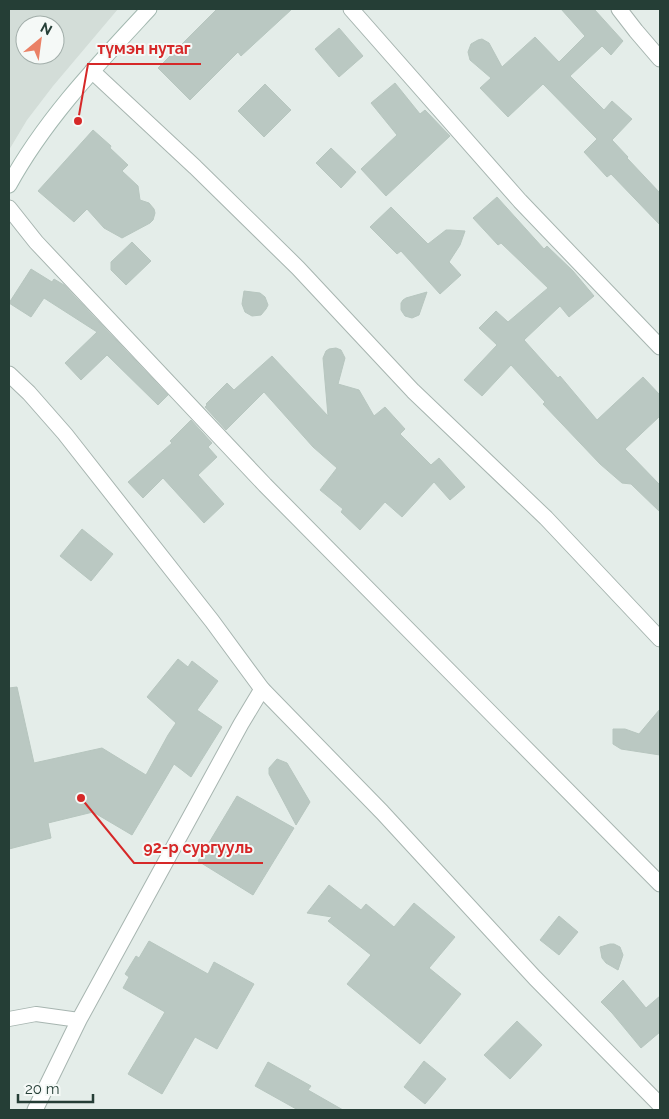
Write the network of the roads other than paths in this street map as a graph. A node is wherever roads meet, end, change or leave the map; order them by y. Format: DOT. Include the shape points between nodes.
graph roads {
  1 [pos="149,9"];
  2 [pos="351,9"];
  3 [pos="619,9"];
  4 [pos="660,59"];
  5 [pos="92,71"];
  6 [pos="9,184"];
  7 [pos="9,208"];
  8 [pos="660,347"];
  9 [pos="9,374"];
  10 [pos="660,639"];
  11 [pos="262,689"];
  12 [pos="660,884"];
  13 [pos="9,1019"];
  14 [pos="79,1020"];
  15 [pos="660,1105"];
  16 [pos="35,1110"];
  1 -- 5 [label="street"];
  2 -- 8 [label="street" via="520,201"];
  3 -- 4 [label="street"];
  5 -- 6 [label="street" via="34,144"];
  5 -- 10 [label="street" via="298,268 413,391 546,518"];
  7 -- 12 [label="street" via="36,242 265,485"];
  9 -- 11 [label="street" via="65,434"];
  11 -- 14 [label="street"];
  11 -- 15 [label="street" via="382,812 535,978"];
  13 -- 14 [label="lane" via="36,1014"];
  14 -- 16 [label="street"];
}
